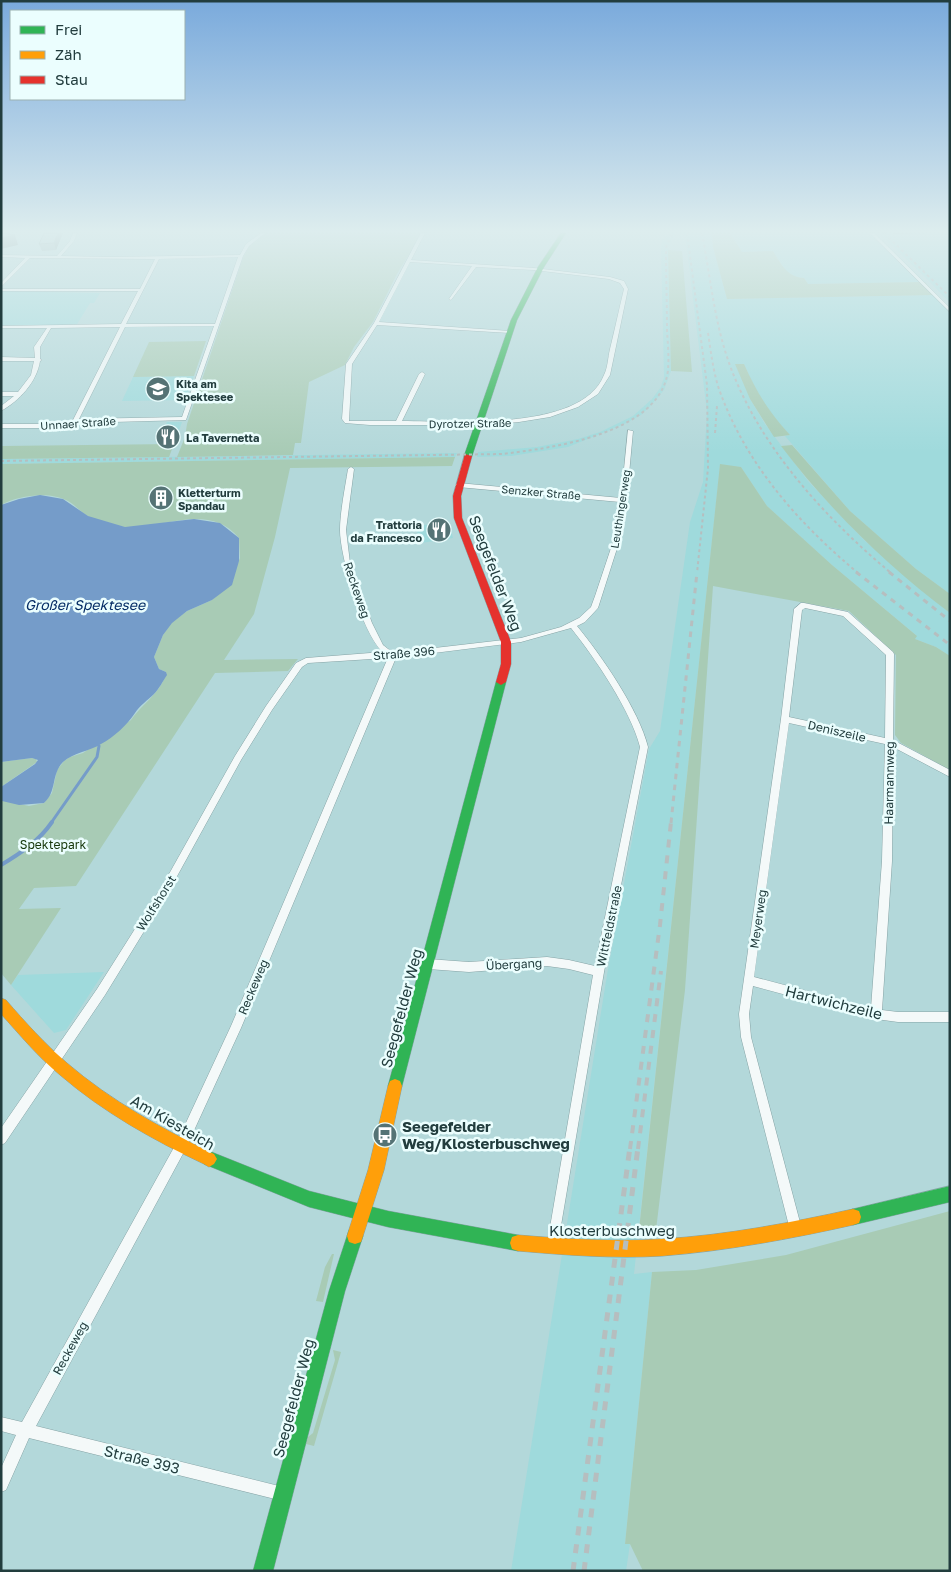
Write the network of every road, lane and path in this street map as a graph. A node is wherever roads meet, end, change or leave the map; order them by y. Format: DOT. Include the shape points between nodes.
graph roads {
  1 [pos="134,306"];
  2 [pos="224,306"];
  3 [pos="385,306"];
  4 [pos="519,306"];
  5 [pos="622,306"];
  6 [pos="376,323"];
  7 [pos="217,325"];
  8 [pos="1,327"];
  9 [pos="123,327"];
  10 [pos="49,328"];
  11 [pos="510,332"];
  12 [pos="1,359"];
  13 [pos="39,360"];
  14 [pos="422,374"];
  15 [pos="1,394"];
  16 [pos="19,394"];
  17 [pos="1,409"];
  18 [pos="75,421"];
  19 [pos="398,423"];
  20 [pos="479,425"];
  21 [pos="1,426"];
  22 [pos="630,431"];
  23 [pos="350,469"];
  24 [pos="458,485"];
  25 [pos="623,500"];
  26 [pos="804,605"];
  27 [pos="572,626"];
  28 [pos="506,642"];
  29 [pos="390,655"];
  30 [pos="302,662"];
  31 [pos="785,719"];
  32 [pos="890,742"];
  33 [pos="950,774"];
  34 [pos="428,964"];
  35 [pos="599,972"];
  36 [pos="749,980"];
  37 [pos="1,1004"];
  38 [pos="876,1014"];
  39 [pos="950,1017"];
  40 [pos="55,1061"];
  41 [pos="1,1139"];
  42 [pos="181,1146"];
  43 [pos="950,1194"];
  44 [pos="362,1213"];
  45 [pos="796,1230"];
  46 [pos="553,1246"];
  47 [pos="1,1424"];
  48 [pos="25,1431"];
  49 [pos="1,1485"];
  50 [pos="283,1494"];
  51 [pos="263,1571"];
  1 -- 9 [label="street"];
  2 -- 7 [label="street"];
  3 -- 6 [label="street"];
  4 -- 11 [label="street, Seegefelder Weg"];
  5 -- 20 [label="street, Dyrotzer Straße" via="602,388 586,401 561,411 517,422"];
  6 -- 11 [label="street"];
  6 -- 19 [label="street, Dyrotzer Straße" via="348,364 345,420"];
  7 -- 9 [label="street"];
  7 -- 18 [label="street, Unnaer Straße" via="184,420"];
  8 -- 10 [label="street"];
  9 -- 10 [label="street"];
  9 -- 18 [label="street"];
  10 -- 13 [label="street" via="37,347"];
  11 -- 20 [label="street, Seegefelder Weg" via="492,378"];
  12 -- 13 [label="street"];
  13 -- 16 [label="street" via="32,380"];
  14 -- 19 [label="street"];
  15 -- 16 [label="street"];
  16 -- 17 [label="street"];
  18 -- 21 [label="street, Unnaer Straße" via="63,426"];
  19 -- 20 [label="street, Dyrotzer Straße"];
  20 -- 24 [label="street, Seegefelder Weg"];
  22 -- 25 [label="street, Leuthingerweg"];
  23 -- 29 [label="street, Reckeweg" via="343,530 347,563 368,623 380,646"];
  24 -- 25 [label="street, Senzker Straße"];
  24 -- 28 [label="street, Seegefelder Weg" via="456,505 460,523"];
  25 -- 27 [label="street, Leuthingerweg" via="617,539 599,596 589,615"];
  26 -- 31 [label="street, Meyerweg" via="798,609"];
  26 -- 32 [label="street, Haarmannweg" via="844,614 890,654"];
  27 -- 28 [label="street, Leuthingerweg"];
  27 -- 35 [label="street, Wittfeldstraße" via="586,643 644,742"];
  28 -- 29 [label="street, Straße 396"];
  28 -- 34 [label="street, Seegefelder Weg" via="506,664"];
  29 -- 30 [label="street, Straße 396"];
  29 -- 42 [label="street, Reckeweg" via="391,660 236,1028"];
  30 -- 40 [label="street, Wolfshorst" via="238,758 167,886"];
  31 -- 32 [label="street, Deniszeile"];
  31 -- 36 [label="street, Meyerweg"];
  32 -- 33 [label="street, Deniszeile"];
  32 -- 38 [label="street, Haarmannweg" via="887,861"];
  34 -- 35 [label="street, Übergang" via="478,966 540,962"];
  34 -- 44 [label="street, Seegefelder Weg"];
  35 -- 46 [label="street, Wittfeldstraße"];
  36 -- 38 [label="street, Hartwichzeile"];
  36 -- 45 [label="street, Meyerweg" via="744,1014 746,1037"];
  37 -- 40 [label="street, Am Kiesteich" via="35,1044"];
  38 -- 39 [label="street, Hartwichzeile"];
  40 -- 41 [label="street, Wolfshorst"];
  40 -- 42 [label="street, Am Kiesteich" via="97,1094"];
  42 -- 44 [label="street, Am Kiesteich" via="290,1192"];
  42 -- 48 [label="street, Reckeweg"];
  43 -- 45 [label="street, Klosterbuschweg"];
  44 -- 46 [label="street, Klosterbuschweg" via="508,1242"];
  44 -- 50 [label="street, Seegefelder Weg" via="337,1291"];
  45 -- 46 [label="street, Klosterbuschweg" via="681,1246"];
  47 -- 48 [label="street, Straße 393"];
  48 -- 49 [label="street, Reckeweg"];
  48 -- 50 [label="street, Straße 393"];
  50 -- 51 [label="street, Seegefelder Weg"];
}
